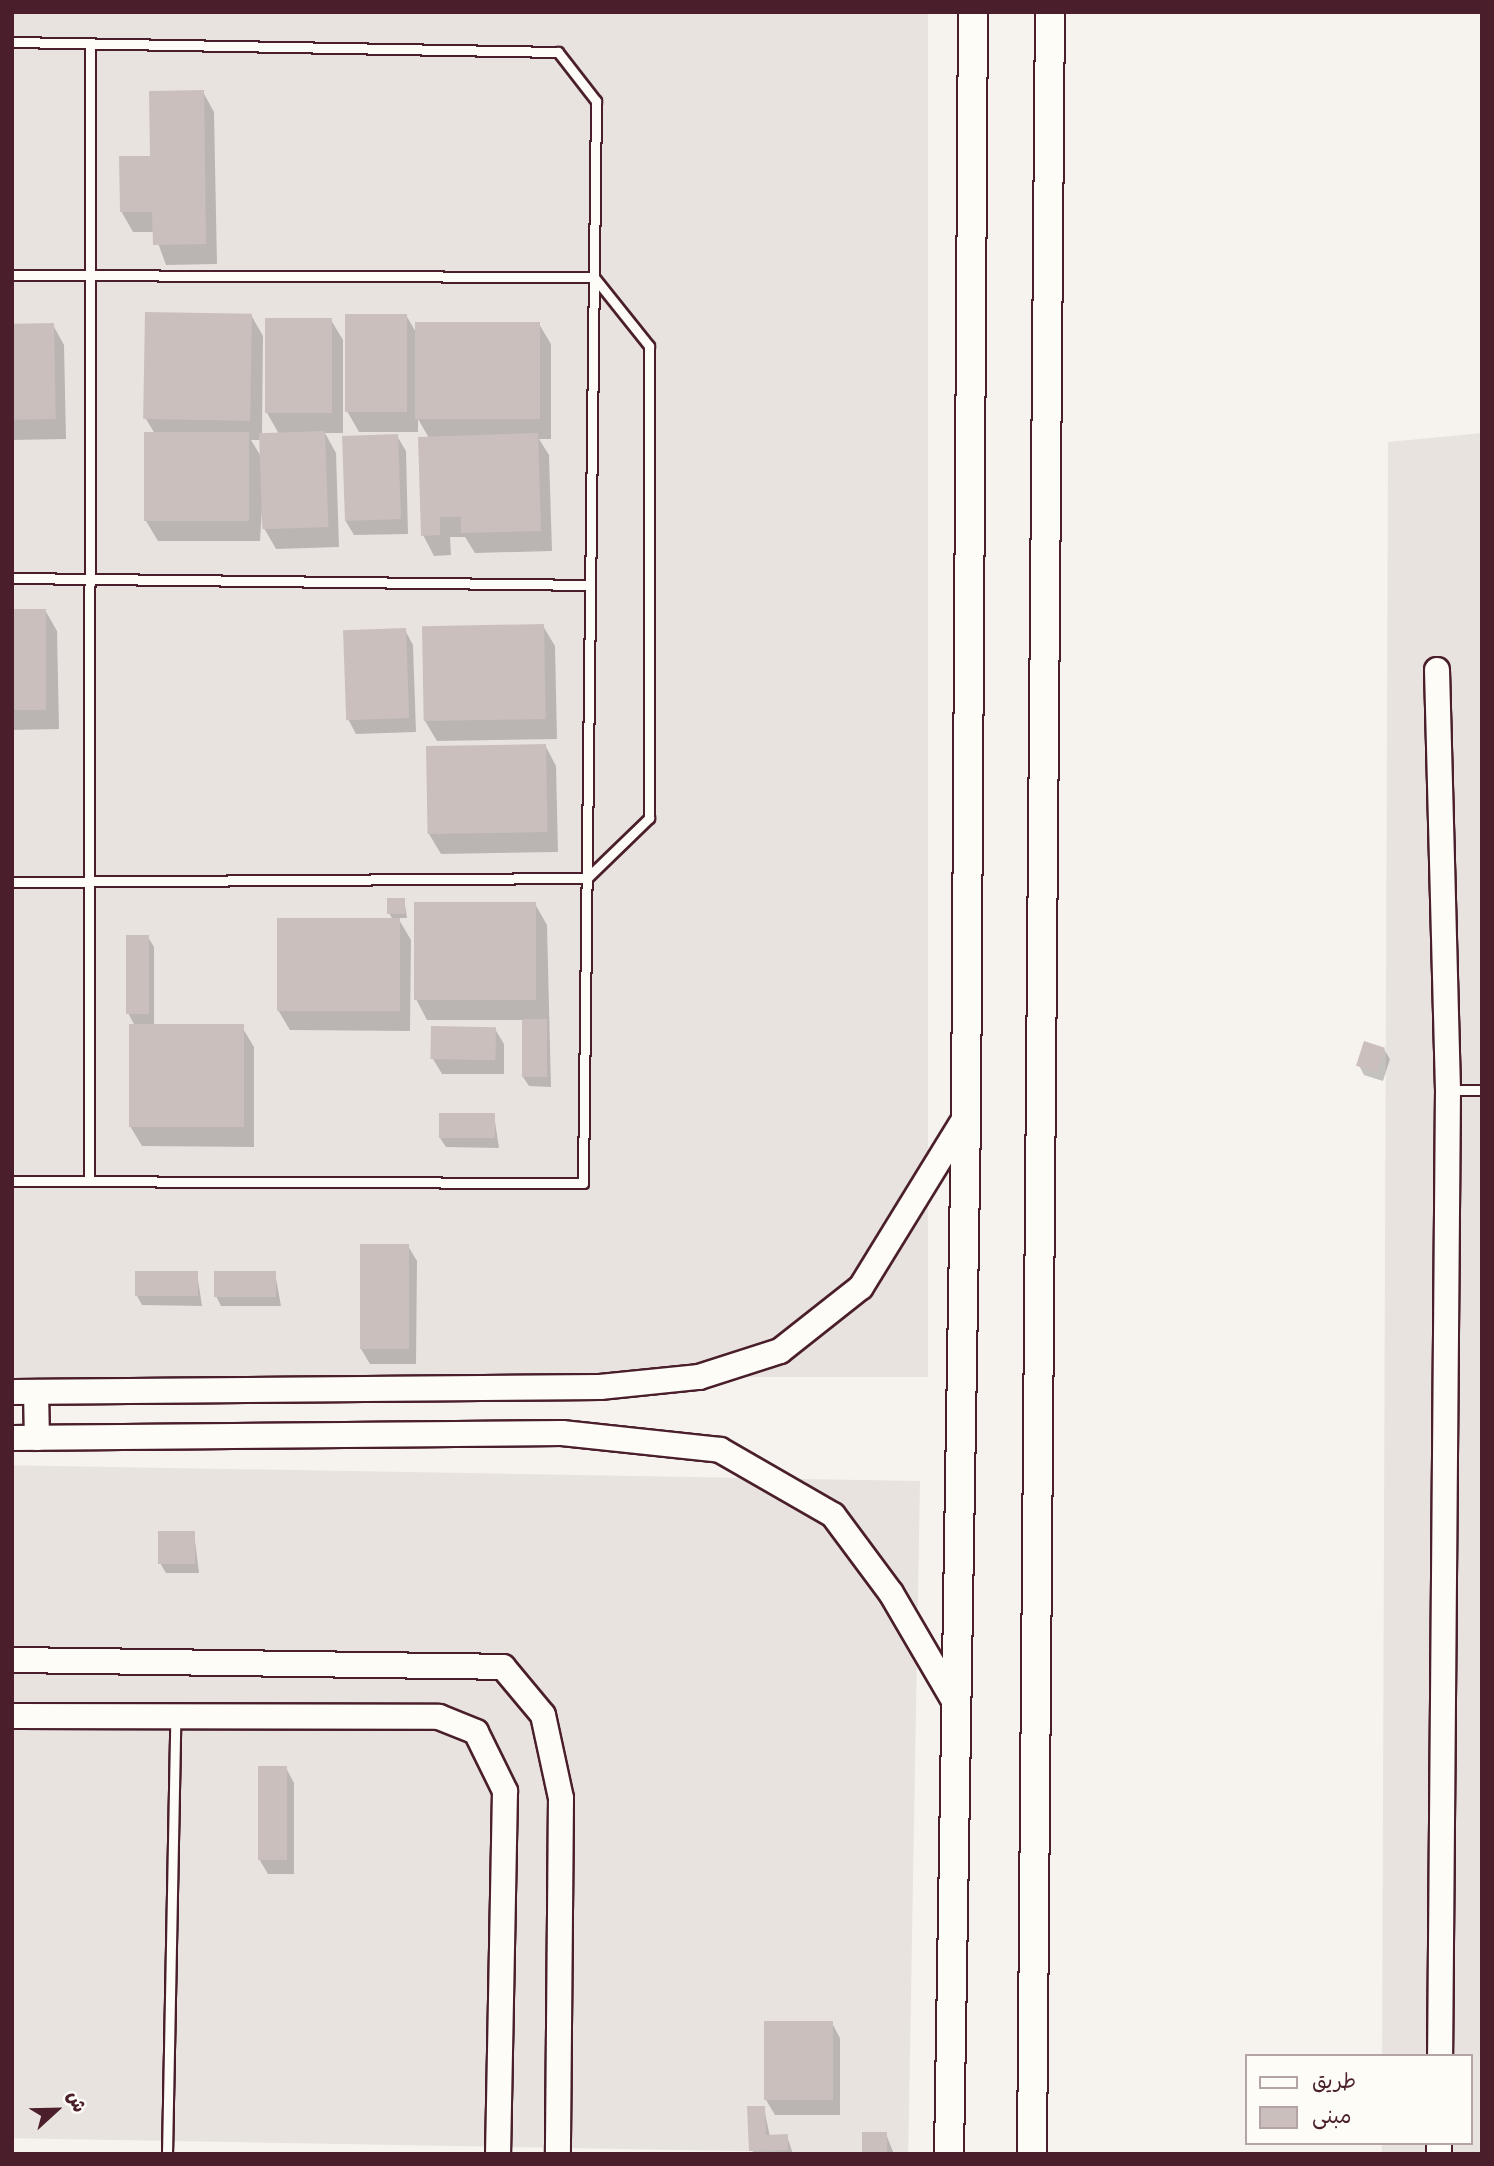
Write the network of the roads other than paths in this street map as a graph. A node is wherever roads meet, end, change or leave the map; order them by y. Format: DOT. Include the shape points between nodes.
graph roads {
  1 [pos="973,12"];
  2 [pos="1050,12"];
  3 [pos="12,42"];
  4 [pos="90,43"];
  5 [pos="12,275"];
  6 [pos="90,275"];
  7 [pos="594,277"];
  8 [pos="12,578"];
  9 [pos="90,579"];
  10 [pos="590,585"];
  11 [pos="1437,670"];
  12 [pos="587,878"];
  13 [pos="12,881"];
  14 [pos="90,881"];
  15 [pos="1448,1090"];
  16 [pos="1482,1090"];
  17 [pos="966,1116"];
  18 [pos="12,1181"];
  19 [pos="89,1181"];
  20 [pos="24,1392"];
  21 [pos="24,1438"];
  22 [pos="12,1660"];
  23 [pos="953,1699"];
  24 [pos="12,1716"];
  25 [pos="175,1716"];
  26 [pos="1440,2054"];
  27 [pos="167,2154"];
  28 [pos="498,2154"];
  29 [pos="558,2154"];
  30 [pos="950,2154"];
  31 [pos="1032,2154"];
  1 -- 17 [label="main road"];
  2 -- 31 [label="main road"];
  3 -- 4 [label="lane"];
  4 -- 6 [label="lane"];
  4 -- 7 [label="lane" via="558,52 596,102"];
  5 -- 6 [label="lane"];
  6 -- 7 [label="lane"];
  6 -- 9 [label="lane"];
  7 -- 10 [label="lane"];
  7 -- 12 [label="lane" via="649,346 649,818"];
  8 -- 9 [label="lane"];
  9 -- 10 [label="lane"];
  9 -- 14 [label="lane"];
  10 -- 12 [label="lane"];
  11 -- 15 [label="street"];
  12 -- 14 [label="lane"];
  12 -- 19 [label="lane" via="583,1183"];
  13 -- 14 [label="lane"];
  14 -- 19 [label="lane"];
  15 -- 16 [label="lane"];
  15 -- 26 [label="street"];
  17 -- 20 [label="street" via="861,1287 780,1350 699,1377 600,1387"];
  17 -- 23 [label="main road"];
  18 -- 19 [label="lane"];
  20 -- 21 [label="street"];
  21 -- 23 [label="street" via="562,1433 720,1450 833,1515 891,1593"];
  22 -- 29 [label="street" via="503,1667 543,1715 561,1798"];
  23 -- 30 [label="main road"];
  24 -- 25 [label="street"];
  25 -- 27 [label="lane"];
  25 -- 28 [label="street" via="439,1717 476,1732 505,1791"];
}
